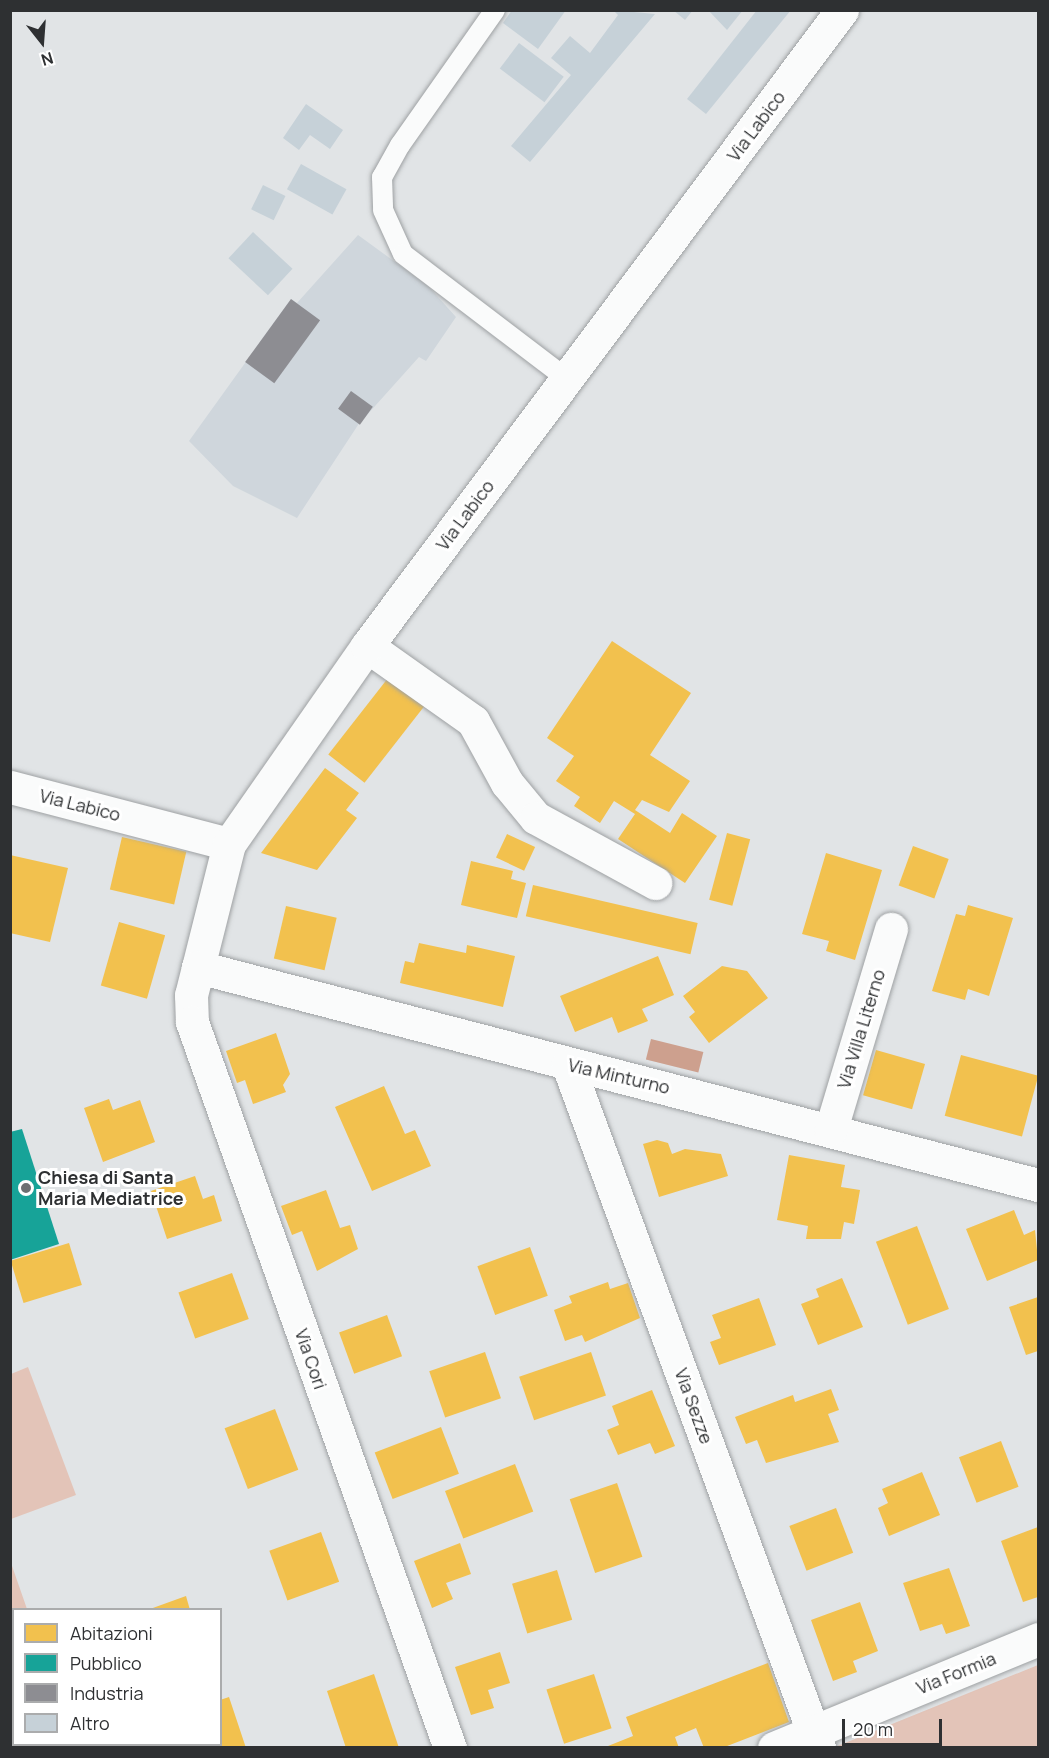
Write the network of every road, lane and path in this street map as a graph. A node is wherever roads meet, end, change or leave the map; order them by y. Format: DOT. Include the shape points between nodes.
graph roads {
  1 [pos="495,10"];
  2 [pos="842,10"];
  3 [pos="567,379"];
  4 [pos="367,646"];
  5 [pos="10,787"];
  6 [pos="229,844"];
  7 [pos="655,883"];
  8 [pos="891,929"];
  9 [pos="198,967"];
  10 [pos="568,1065"];
  11 [pos="831,1130"];
  12 [pos="1038,1185"];
  13 [pos="1038,1639"];
  14 [pos="817,1739"];
  15 [pos="450,1748"];
  16 [pos="774,1748"];
  1 -- 3 [label="lane" via="400,145 382,177 382,210 403,254"];
  2 -- 3 [label="street, Via Labico"];
  3 -- 4 [label="street, Via Labico"];
  4 -- 6 [label="street, Via Labico"];
  4 -- 7 [label="street" via="473,721 511,790 536,818"];
  5 -- 6 [label="street, Via Labico"];
  6 -- 9 [label="street, Via Cori"];
  8 -- 11 [label="street, Via Villa Literno"];
  9 -- 10 [label="street, Via Minturno"];
  9 -- 15 [label="street, Via Cori" via="190,1001 192,1022"];
  10 -- 11 [label="street, Via Minturno"];
  10 -- 14 [label="street, Via Sezze"];
  11 -- 12 [label="street, Via Minturno"];
  13 -- 14 [label="street, Via Formia"];
  14 -- 16 [label="street, Via Formia"];
}
